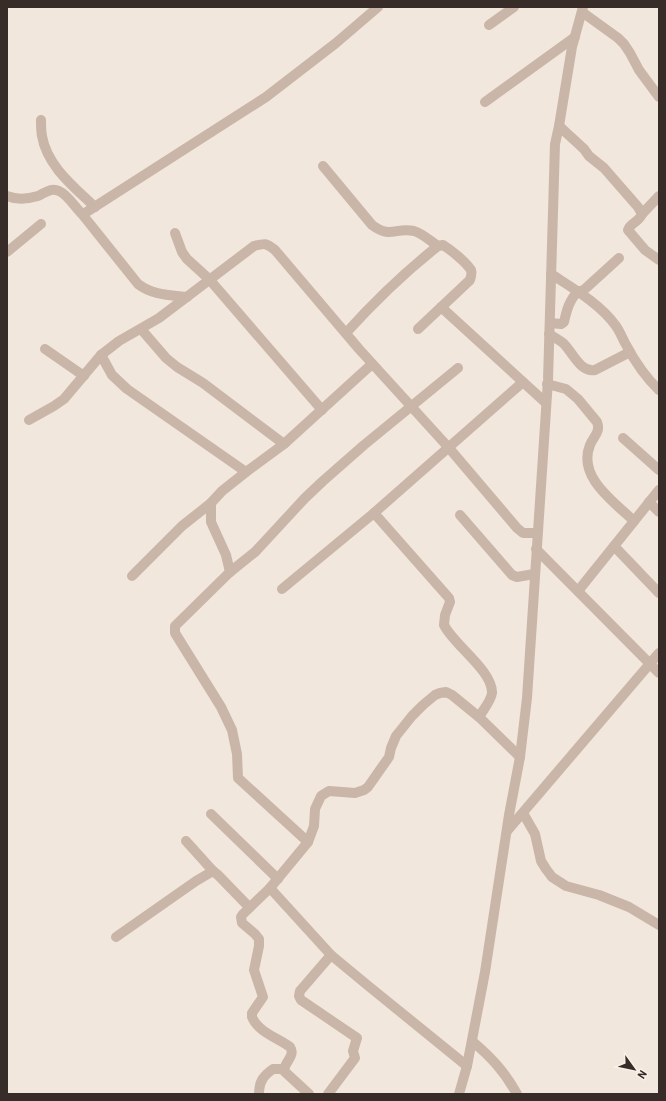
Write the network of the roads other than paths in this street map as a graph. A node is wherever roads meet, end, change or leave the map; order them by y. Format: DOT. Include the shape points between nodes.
graph roads {
  1 [pos="378,7"];
  2 [pos="514,7"];
  3 [pos="583,10"];
  4 [pos="490,25"];
  5 [pos="575,37"];
  6 [pos="659,97"];
  7 [pos="485,102"];
  8 [pos="42,120"];
  9 [pos="559,126"];
  10 [pos="322,166"];
  11 [pos="7,196"];
  12 [pos="659,196"];
  13 [pos="95,207"];
  14 [pos="82,214"];
  15 [pos="642,214"];
  16 [pos="41,224"];
  17 [pos="175,233"];
  18 [pos="438,246"];
  19 [pos="7,252"];
  20 [pos="619,258"];
  21 [pos="659,260"];
  22 [pos="552,274"];
  23 [pos="209,279"];
  24 [pos="578,292"];
  25 [pos="187,297"];
  26 [pos="440,307"];
  27 [pos="550,322"];
  28 [pos="141,329"];
  29 [pos="418,329"];
  30 [pos="346,333"];
  31 [pos="549,334"];
  32 [pos="45,349"];
  33 [pos="630,352"];
  34 [pos="101,355"];
  35 [pos="372,364"];
  36 [pos="458,368"];
  37 [pos="84,376"];
  38 [pos="522,382"];
  39 [pos="547,384"];
  40 [pos="657,385"];
  41 [pos="546,403"];
  42 [pos="411,407"];
  43 [pos="322,410"];
  44 [pos="29,420"];
  45 [pos="623,438"];
  46 [pos="284,444"];
  47 [pos="449,448"];
  48 [pos="659,470"];
  49 [pos="246,472"];
  50 [pos="659,490"];
  51 [pos="649,502"];
  52 [pos="211,503"];
  53 [pos="659,512"];
  54 [pos="374,513"];
  55 [pos="460,515"];
  56 [pos="634,521"];
  57 [pos="537,533"];
  58 [pos="614,546"];
  59 [pos="536,549"];
  60 [pos="230,572"];
  61 [pos="534,574"];
  62 [pos="132,576"];
  63 [pos="282,589"];
  64 [pos="578,591"];
  65 [pos="659,593"];
  66 [pos="659,652"];
  67 [pos="650,663"];
  68 [pos="659,673"];
  69 [pos="479,717"];
  70 [pos="520,757"];
  71 [pos="523,813"];
  72 [pos="211,814"];
  73 [pos="507,831"];
  74 [pos="186,841"];
  75 [pos="308,842"];
  76 [pos="213,871"];
  77 [pos="278,879"];
  78 [pos="270,888"];
  79 [pos="249,907"];
  80 [pos="659,925"];
  81 [pos="116,937"];
  82 [pos="332,955"];
  83 [pos="472,1041"];
  84 [pos="467,1066"];
  85 [pos="283,1069"];
  86 [pos="259,1094"];
  87 [pos="309,1094"];
  88 [pos="328,1094"];
  89 [pos="459,1094"];
  90 [pos="517,1094"];
  1 -- 13 [label="street" via="266,97"];
  2 -- 4 [label="street"];
  3 -- 5 [label="street"];
  3 -- 6 [label="street" via="624,44"];
  5 -- 7 [label="street"];
  5 -- 9 [label="street"];
  8 -- 13 [label="street" via="41,135 54,164"];
  9 -- 15 [label="street" via="604,168"];
  9 -- 22 [label="street" via="555,144"];
  10 -- 18 [label="street" via="379,230 391,233 405,230 418,232"];
  11 -- 14 [label="street" via="21,199 38,196 50,190 59,191"];
  12 -- 15 [label="street"];
  13 -- 14 [label="street"];
  14 -- 25 [label="street" via="143,288 154,293"];
  15 -- 21 [label="street" via="628,230 645,250"];
  16 -- 19 [label="street"];
  17 -- 23 [label="street" via="187,259"];
  18 -- 26 [label="street" via="447,247 472,273 470,280"];
  18 -- 30 [label="street"];
  20 -- 24 [label="street"];
  22 -- 24 [label="street"];
  22 -- 27 [label="street"];
  23 -- 25 [label="street"];
  23 -- 30 [label="street" via="254,246 264,243 275,250"];
  23 -- 43 [label="street"];
  24 -- 27 [label="street" via="569,304 564,322"];
  24 -- 33 [label="street" via="611,320"];
  25 -- 28 [label="street"];
  26 -- 29 [label="street"];
  26 -- 38 [label="street"];
  27 -- 31 [label="street"];
  28 -- 34 [label="street"];
  28 -- 46 [label="street" via="177,367 203,383"];
  30 -- 35 [label="street"];
  31 -- 33 [label="street" via="564,344 589,371"];
  31 -- 39 [label="street"];
  32 -- 37 [label="street"];
  33 -- 40 [label="street"];
  34 -- 37 [label="street"];
  34 -- 49 [label="street" via="112,375 127,389"];
  35 -- 42 [label="street"];
  35 -- 43 [label="street"];
  36 -- 42 [label="street"];
  37 -- 44 [label="street" via="64,399"];
  38 -- 41 [label="street"];
  38 -- 47 [label="street"];
  39 -- 41 [label="street"];
  39 -- 56 [label="street" via="566,389 597,422 598,431 587,458 592,478"];
  41 -- 57 [label="street"];
  42 -- 47 [label="street"];
  42 -- 60 [label="street" via="305,498 255,552"];
  43 -- 46 [label="street"];
  45 -- 48 [label="street"];
  46 -- 49 [label="street"];
  47 -- 54 [label="street"];
  47 -- 57 [label="street" via="517,528 527,534"];
  49 -- 52 [label="street"];
  50 -- 51 [label="street"];
  51 -- 53 [label="street"];
  51 -- 56 [label="street"];
  52 -- 60 [label="street" via="211,522 226,555"];
  52 -- 62 [label="street" via="182,526"];
  54 -- 63 [label="street"];
  54 -- 69 [label="street" via="449,598 444,625 478,665 487,678 492,692"];
  55 -- 61 [label="street" via="512,575 516,577"];
  56 -- 58 [label="street"];
  57 -- 59 [label="street"];
  58 -- 64 [label="street"];
  58 -- 65 [label="street"];
  59 -- 61 [label="street"];
  59 -- 64 [label="street"];
  60 -- 75 [label="street" via="177,623 174,633 221,707 232,730 238,778"];
  61 -- 70 [label="street" via="527,698"];
  64 -- 67 [label="street"];
  66 -- 67 [label="street"];
  67 -- 68 [label="street"];
  67 -- 71 [label="street"];
  69 -- 70 [label="street"];
  69 -- 75 [label="street" via="446,692 435,695 412,716 396,736 389,757 368,787 355,792 329,791 321,796 315,809 314,826"];
  70 -- 73 [label="street"];
  71 -- 73 [label="street"];
  71 -- 80 [label="street" via="535,834 542,861 552,877 566,886 629,907"];
  72 -- 77 [label="street"];
  73 -- 83 [label="street"];
  74 -- 76 [label="street"];
  75 -- 77 [label="street"];
  76 -- 79 [label="street"];
  76 -- 81 [label="street"];
  77 -- 78 [label="street"];
  78 -- 79 [label="street"];
  78 -- 82 [label="street"];
  79 -- 85 [label="street" via="241,920 259,939 254,970 263,995 252,1017 266,1032 292,1050"];
  82 -- 84 [label="street"];
  82 -- 88 [label="street" via="300,991 299,996 301,1000 357,1038 353,1051 355,1058"];
  83 -- 84 [label="street"];
  83 -- 90 [label="street" via="493,1059"];
  84 -- 89 [label="street"];
  85 -- 86 [label="street" via="272,1069 263,1078"];
  85 -- 87 [label="street"];
}
